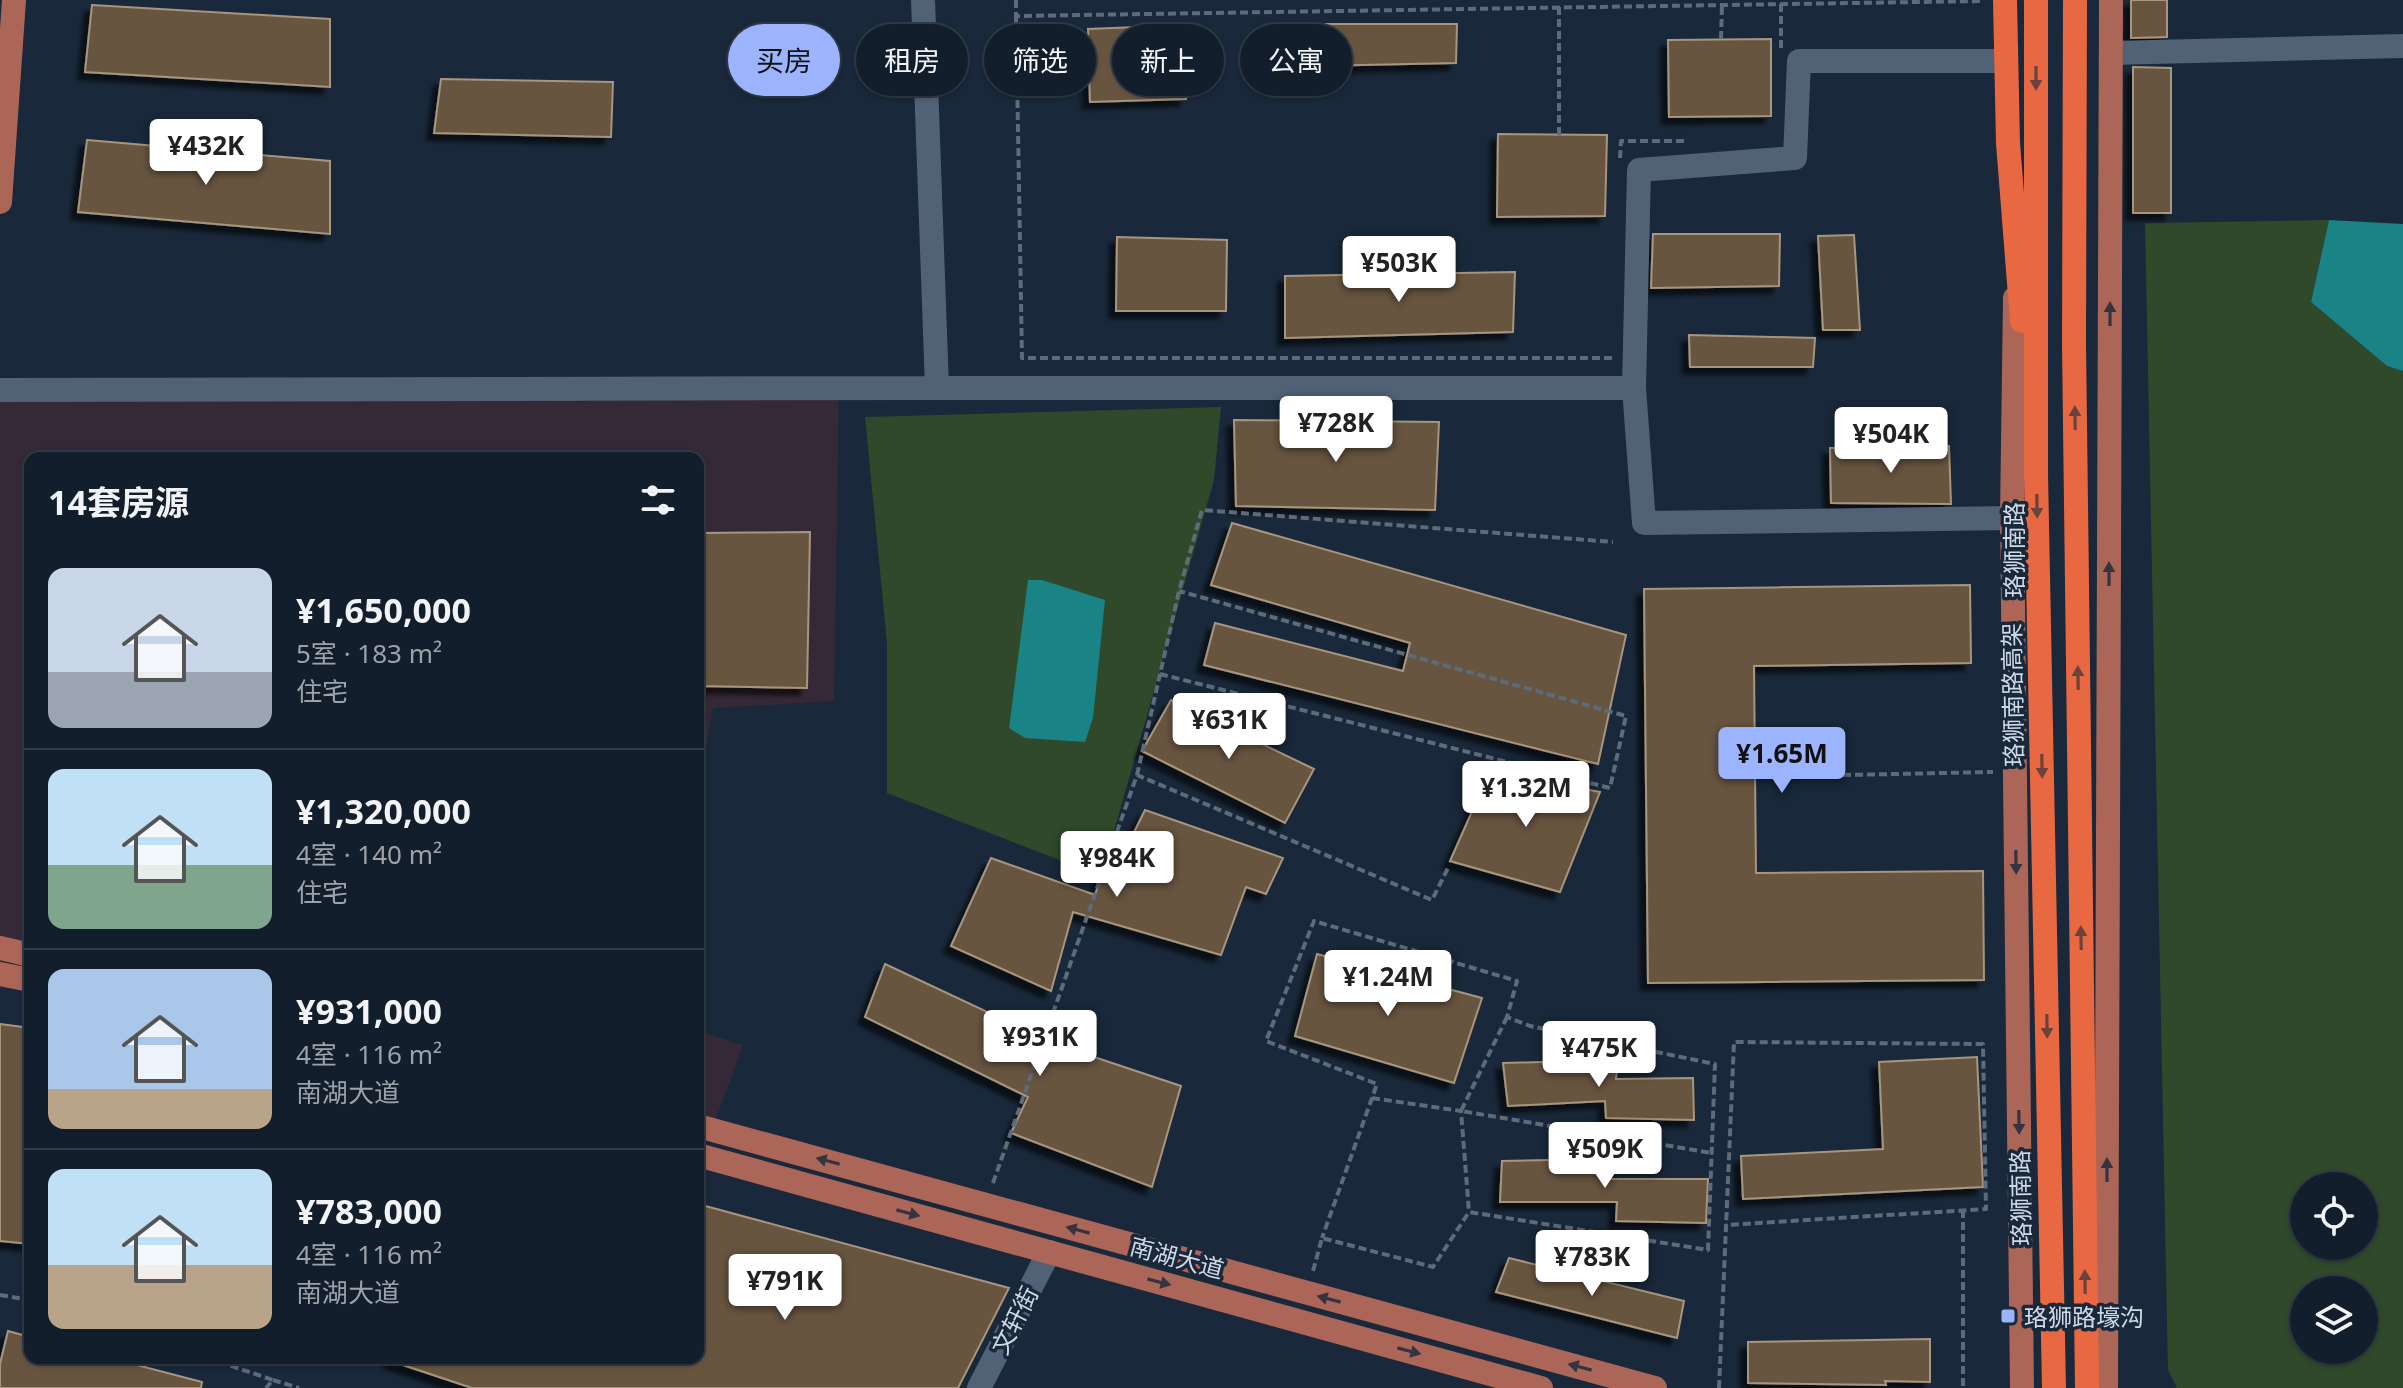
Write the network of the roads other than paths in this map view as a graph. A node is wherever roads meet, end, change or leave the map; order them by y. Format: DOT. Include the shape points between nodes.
graph roads {
  1 [pos="14,0"];
  2 [pos="923,0"];
  3 [pos="2005,0"];
  4 [pos="2014,0"];
  5 [pos="2036,0"];
  6 [pos="2075,0"];
  7 [pos="2111,0"];
  8 [pos="2403,46"];
  9 [pos="2111,53"];
  10 [pos="2006,61"];
  11 [pos="0,202"];
  12 [pos="937,388"];
  13 [pos="1634,388"];
  14 [pos="0,390"];
  15 [pos="2036,474"];
  16 [pos="2012,518"];
  17 [pos="0,948"];
  18 [pos="24,954"];
  19 [pos="0,974"];
  20 [pos="24,979"];
  21 [pos="704,1128"];
  22 [pos="704,1157"];
  23 [pos="1049,1252"];
  24 [pos="979,1388"];
  25 [pos="1541,1388"];
  26 [pos="1655,1388"];
  27 [pos="2022,1388"];
  28 [pos="2054,1388"];
  29 [pos="2087,1388"];
  30 [pos="2106,1388"];
  1 -- 11 [label="main road"];
  2 -- 12 [label="street"];
  3 -- 10 [label="highway"];
  4 -- 16 [label="main road, 珞狮南路"];
  5 -- 15 [label="highway, 珞狮南路高架, one-way"];
  29 -- 6 [label="highway, one-way"];
  7 -- 9 [label="main road"];
  8 -- 9 [label="street"];
  30 -- 9 [label="main road, one-way"];
  10 -- 13 [label="street" via="1799,61 1795,158 1639,170"];
  10 -- 15 [label="highway"];
  12 -- 13 [label="street"];
  12 -- 14 [label="street"];
  13 -- 16 [label="street" via="1644,523"];
  15 -- 28 [label="highway, 珞狮南路高架, one-way"];
  16 -- 27 [label="main road, 珞狮南路, one-way"];
  17 -- 18 [label="main road"];
  19 -- 20 [label="main road"];
  26 -- 21 [label="main road, 南湖大道, one-way"];
  22 -- 23 [label="main road, 南湖大道, one-way"];
  23 -- 24 [label="street, 文轩街"];
  23 -- 25 [label="main road, 南湖大道, one-way"];
}
